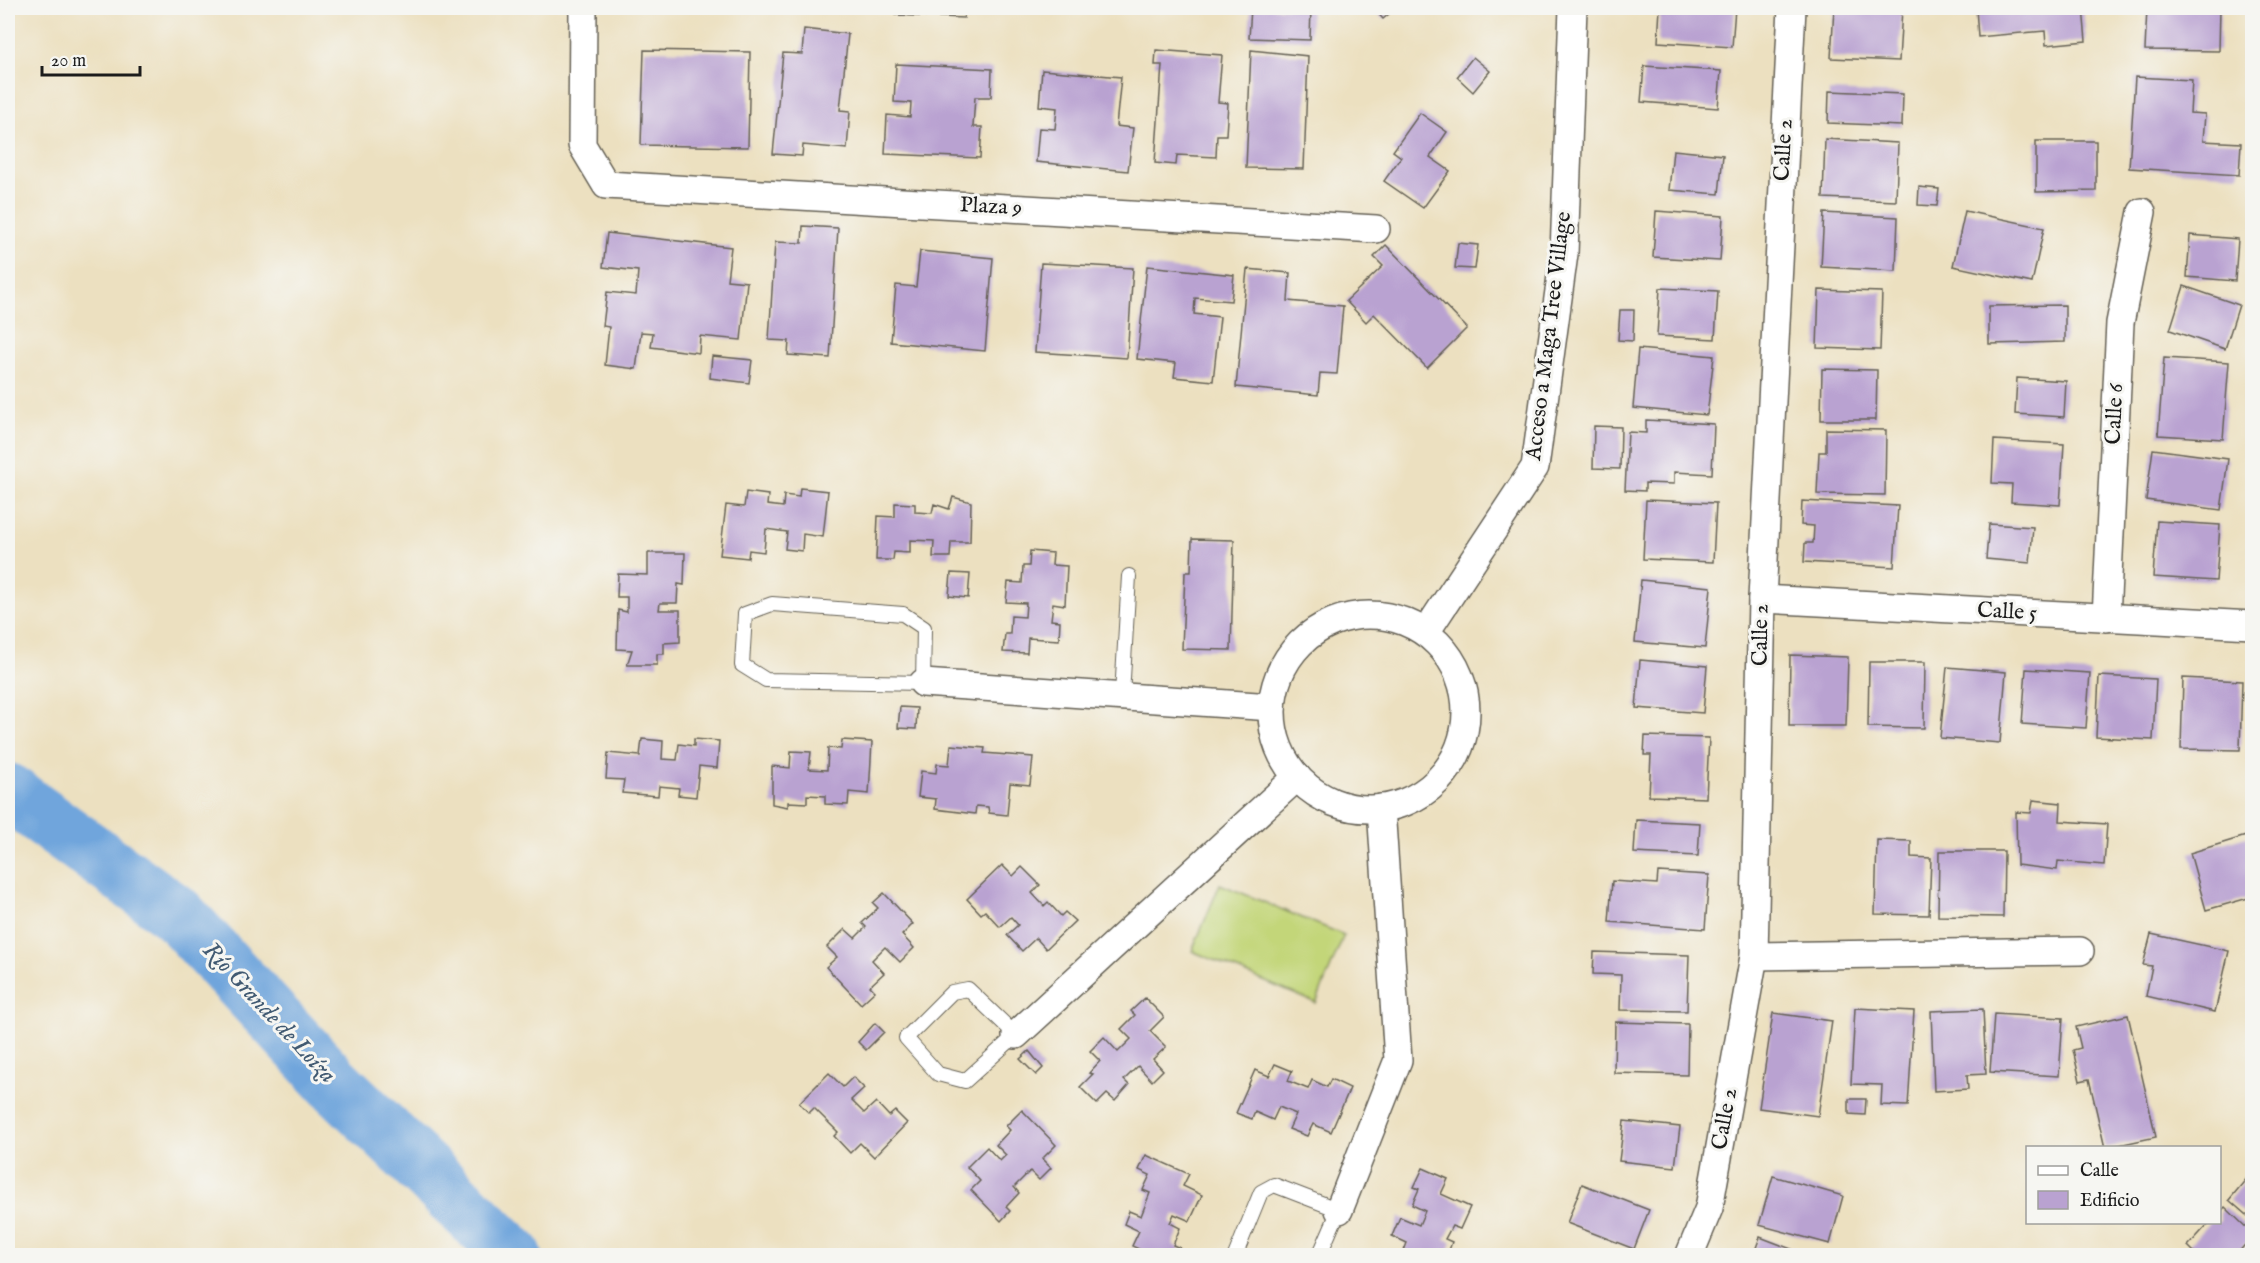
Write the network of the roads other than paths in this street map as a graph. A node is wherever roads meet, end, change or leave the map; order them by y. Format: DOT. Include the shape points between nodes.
graph roads {
  1 [pos="584,8"];
  2 [pos="1573,8"];
  3 [pos="1792,8"];
  4 [pos="2142,212"];
  5 [pos="1376,229"];
  6 [pos="1129,576"];
  7 [pos="1762,599"];
  8 [pos="2106,618"];
  9 [pos="2253,625"];
  10 [pos="1426,632"];
  11 [pos="923,683"];
  12 [pos="1122,695"];
  13 [pos="1272,707"];
  14 [pos="1297,777"];
  15 [pos="1381,808"];
  16 [pos="2080,951"];
  17 [pos="1754,956"];
  18 [pos="1016,1035"];
  19 [pos="1339,1210"];
  20 [pos="1235,1256"];
  21 [pos="1319,1256"];
  22 [pos="1689,1256"];
  1 -- 5 [label="street, Plaza 9" via="582,145 606,185"];
  2 -- 10 [label="street, Acceso a Maga Tree Village" via="1564,254 1535,466"];
  3 -- 7 [label="street, Calle 2"];
  4 -- 8 [label="street, Calle 6" via="2120,323"];
  6 -- 12 [label="lane"];
  7 -- 8 [label="street, Calle 5"];
  7 -- 17 [label="street, Calle 2"];
  8 -- 9 [label="street, Calle 5"];
  10 -- 13 [label="street" via="1400,619 1370,614 1341,618 1315,632 1293,652 1278,678"];
  10 -- 15 [label="street" via="1449,656 1464,686 1464,730 1458,751 1439,779 1413,799"];
  11 -- 11 [label="lane" via="766,680 742,665 745,614 772,604 903,614 924,628"];
  11 -- 12 [label="street"];
  12 -- 13 [label="street"];
  13 -- 14 [label="street" via="1283,756"];
  14 -- 15 [label="street" via="1331,801 1350,808"];
  14 -- 18 [label="street"];
  15 -- 19 [label="street" via="1398,1060"];
  16 -- 17 [label="street"];
  17 -- 22 [label="street, Calle 2" via="1709,1208"];
  18 -- 18 [label="lane" via="968,990 952,992 906,1038 938,1074 965,1081"];
  19 -- 20 [label="lane" via="1274,1185 1261,1192"];
  19 -- 21 [label="lane"];
}
